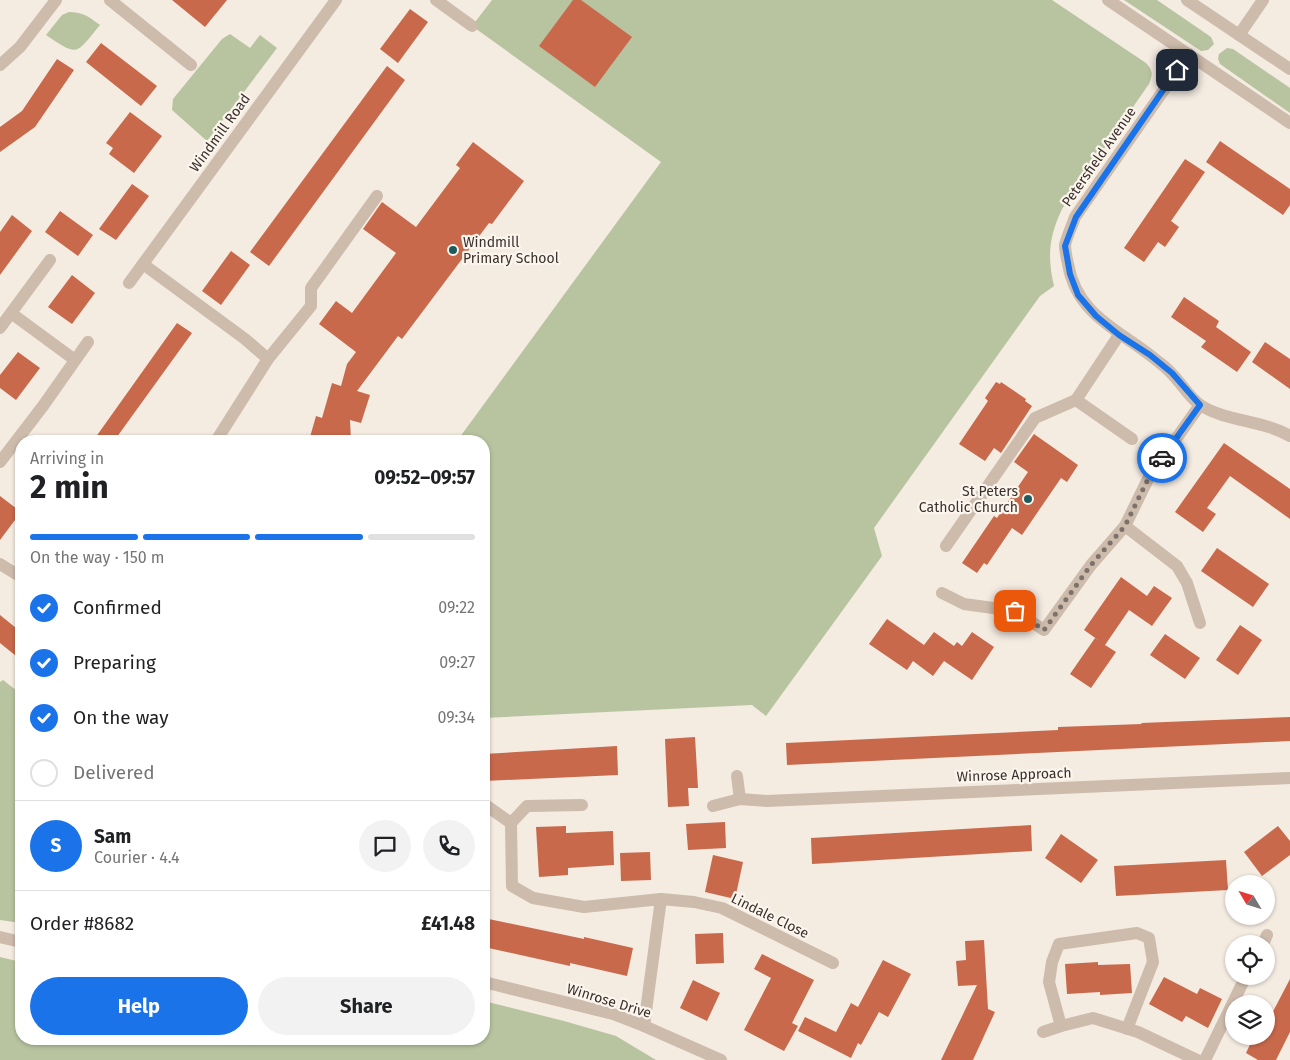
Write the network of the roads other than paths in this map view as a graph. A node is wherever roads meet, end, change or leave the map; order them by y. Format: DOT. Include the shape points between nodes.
graph roads {
  1 [pos="56,0"];
  2 [pos="110,0"];
  3 [pos="336,0"];
  4 [pos="436,0"];
  5 [pos="1108,0"];
  6 [pos="1187,0"];
  7 [pos="1263,0"];
  8 [pos="472,26"];
  9 [pos="1239,35"];
  10 [pos="1189,54"];
  11 [pos="0,65"];
  12 [pos="191,65"];
  13 [pos="1290,69"];
  14 [pos="1290,123"];
  15 [pos="377,196"];
  16 [pos="50,260"];
  17 [pos="143,264"];
  18 [pos="130,283"];
  19 [pos="11,313"];
  20 [pos="0,328"];
  21 [pos="1119,335"];
  22 [pos="88,342"];
  23 [pos="75,360"];
  24 [pos="268,360"];
  25 [pos="1076,400"];
  26 [pos="1200,405"];
  27 [pos="21,435"];
  28 [pos="220,435"];
  29 [pos="1290,436"];
  30 [pos="1132,439"];
  31 [pos="15,442"];
  32 [pos="0,462"];
  33 [pos="1125,526"];
  34 [pos="946,546"];
  35 [pos="0,564"];
  36 [pos="15,573"];
  37 [pos="942,593"];
  38 [pos="1200,623"];
  39 [pos="736,776"];
  40 [pos="1290,778"];
  41 [pos="740,799"];
  42 [pos="582,805"];
  43 [pos="713,806"];
  44 [pos="490,808"];
  45 [pos="511,822"];
  46 [pos="661,899"];
  47 [pos="0,937"];
  48 [pos="15,941"];
  49 [pos="833,963"];
  50 [pos="490,983"];
  51 [pos="1242,985"];
  52 [pos="644,1026"];
  53 [pos="1061,1026"];
  54 [pos="1127,1029"];
  55 [pos="1043,1032"];
  56 [pos="721,1060"];
  57 [pos="1197,1060"];
  58 [pos="1205,1060"];
  1 -- 11 [label="street" via="20,46"];
  2 -- 12 [label="street"];
  3 -- 17 [label="street, Windmill Road"];
  4 -- 8 [label="street"];
  5 -- 10 [label="street"];
  6 -- 9 [label="street"];
  7 -- 9 [label="street"];
  9 -- 13 [label="street"];
  10 -- 14 [label="street"];
  10 -- 21 [label="street, Petersfield Avenue" via="1076,217 1065,246 1078,295"];
  15 -- 24 [label="street" via="311,288 311,306"];
  16 -- 19 [label="street"];
  17 -- 18 [label="street, Windmill Road"];
  17 -- 24 [label="street"];
  19 -- 20 [label="street"];
  19 -- 23 [label="street"];
  21 -- 25 [label="street"];
  21 -- 26 [label="street, Petersfield Avenue" via="1172,373"];
  22 -- 23 [label="street"];
  23 -- 27 [label="street"];
  24 -- 28 [label="street"];
  25 -- 30 [label="street"];
  25 -- 34 [label="street" via="1035,418"];
  26 -- 29 [label="street, Petersfield Avenue"];
  26 -- 33 [label="street" via="1149,477"];
  31 -- 32 [label="street"];
  33 -- 37 [label="street" via="1091,565 1044,630 1015,611 964,604"];
  33 -- 38 [label="street" via="1177,566 1187,583"];
  35 -- 36 [label="street"];
  39 -- 41 [label="street"];
  40 -- 41 [label="street, Winrose Approach" via="767,801"];
  41 -- 43 [label="street, Winrose Approach"];
  42 -- 45 [label="street" via="527,806"];
  44 -- 45 [label="street"];
  45 -- 46 [label="street, Lindale Close" via="512,886 533,898 584,907"];
  46 -- 49 [label="street, Lindale Close" via="722,908"];
  46 -- 52 [label="street"];
  47 -- 48 [label="street"];
  50 -- 52 [label="street, Winrose Drive" via="613,1014"];
  51 -- 58 [label="street"];
  52 -- 56 [label="street, Winrose Drive"];
  53 -- 54 [label="street" via="1093,1018"];
  53 -- 54 [label="street" via="1049,982 1058,944 1137,933 1149,938 1153,962"];
  53 -- 55 [label="street"];
  54 -- 57 [label="street"];
}
